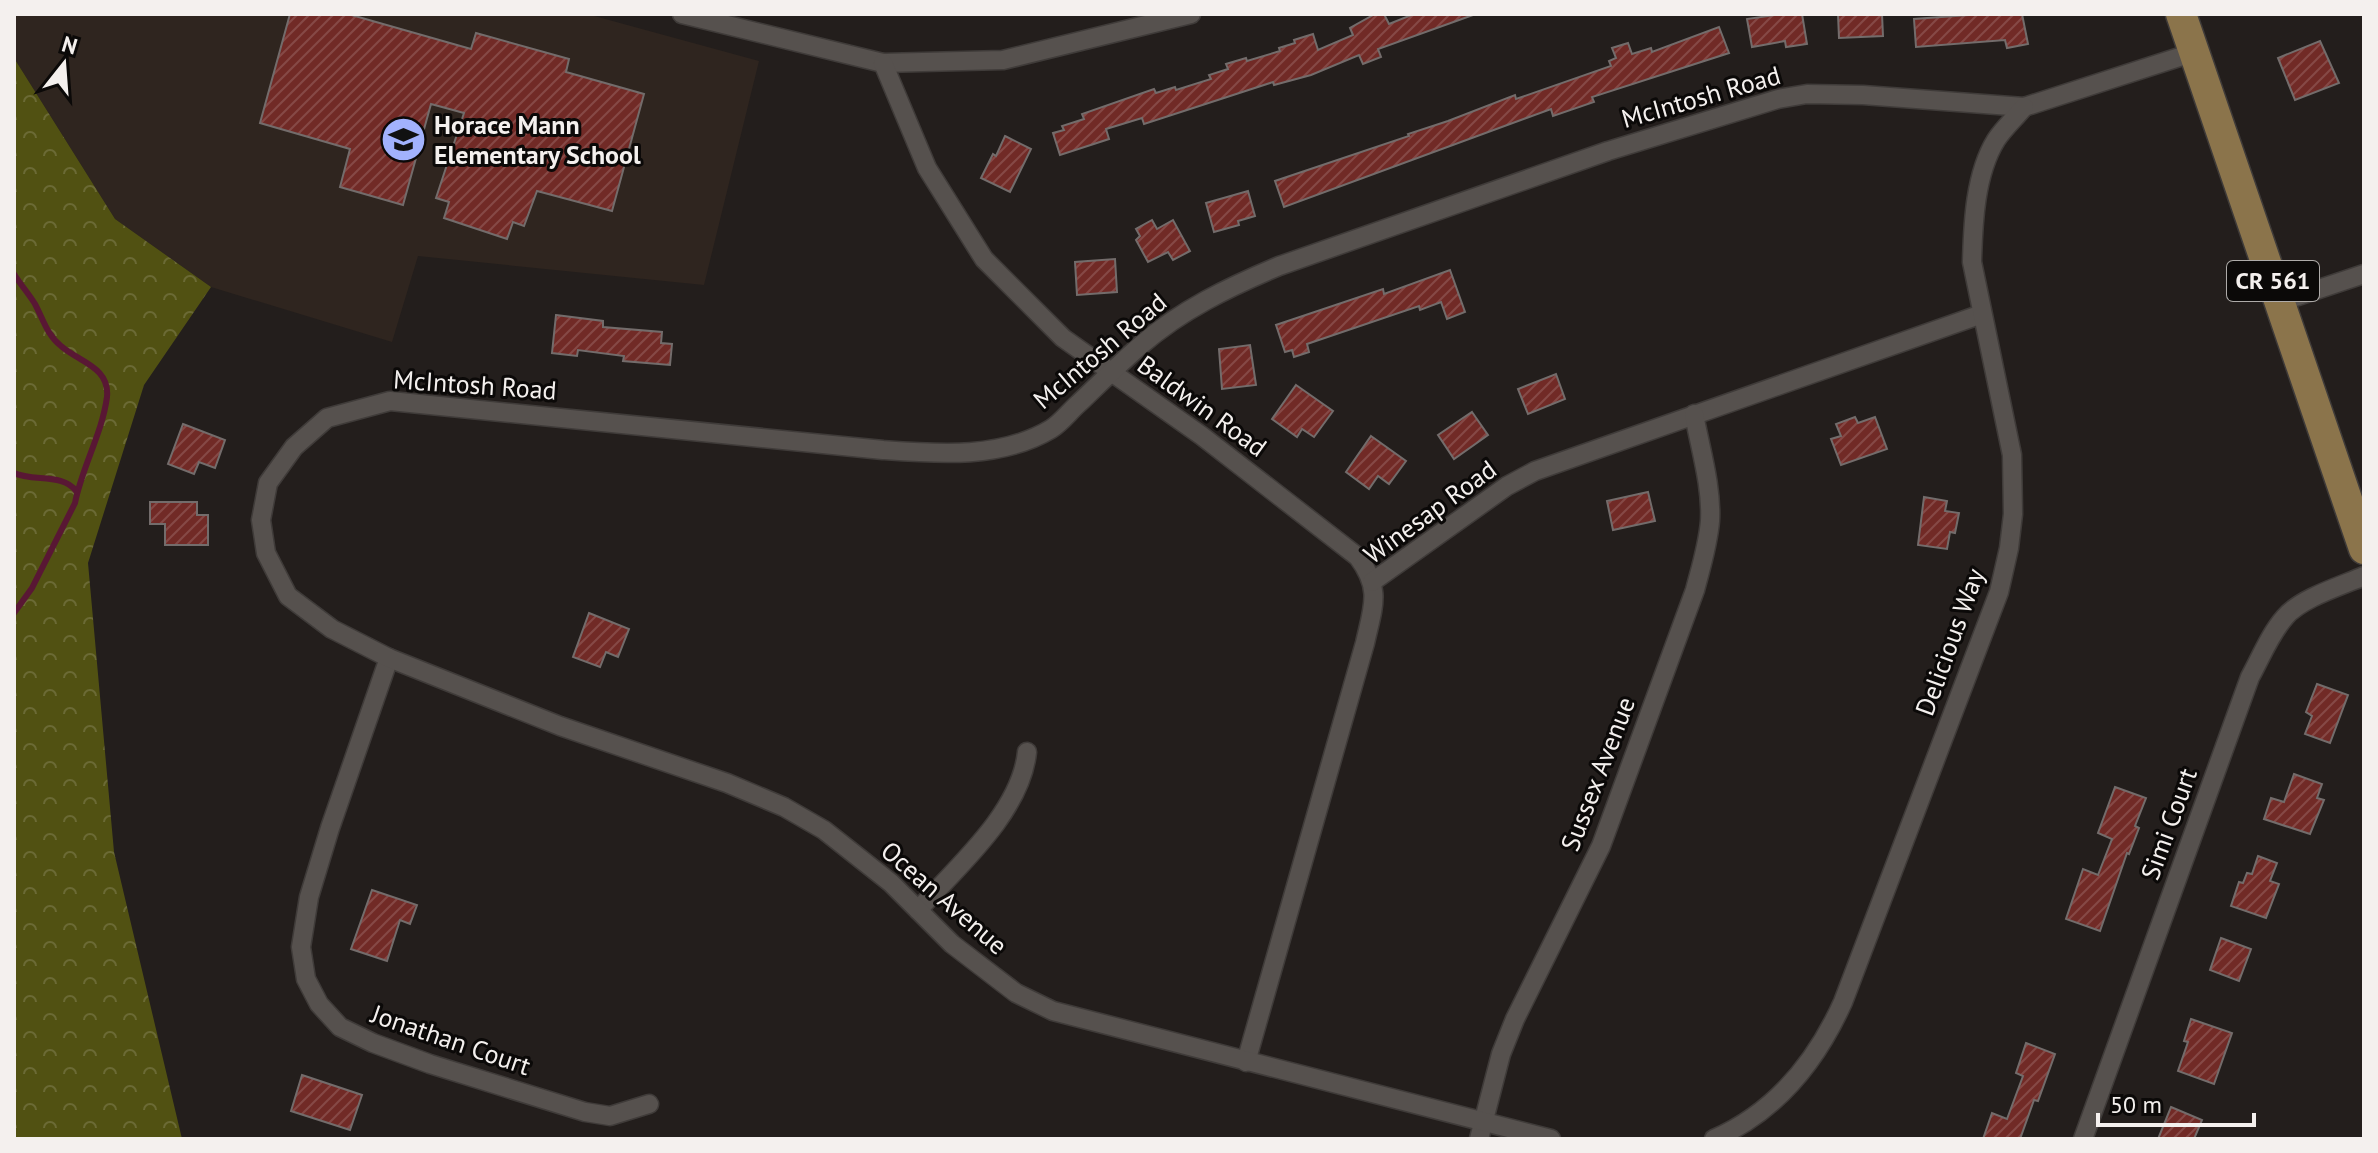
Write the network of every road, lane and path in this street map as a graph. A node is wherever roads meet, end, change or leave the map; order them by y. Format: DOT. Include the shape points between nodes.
graph roads {
  1 [pos="682,14"];
  2 [pos="1191,14"];
  3 [pos="2181,14"];
  4 [pos="2195,52"];
  5 [pos="883,63"];
  6 [pos="2024,107"];
  7 [pos="2364,274"];
  8 [pos="2280,302"];
  9 [pos="1982,314"];
  10 [pos="1111,372"];
  11 [pos="1694,414"];
  12 [pos="2364,549"];
  13 [pos="2364,576"];
  14 [pos="1372,582"];
  15 [pos="389,658"];
  16 [pos="1027,752"];
  17 [pos="918,910"];
  18 [pos="1246,1062"];
  19 [pos="649,1104"];
  20 [pos="1481,1130"];
  21 [pos="1551,1139"];
  22 [pos="1714,1139"];
  23 [pos="2083,1139"];
  1 -- 5 [label="street"];
  2 -- 5 [label="street" via="1003,60"];
  3 -- 4 [label="main road, CR 561"];
  4 -- 6 [label="street, McIntosh Road"];
  4 -- 8 [label="main road, CR 561"];
  5 -- 10 [label="street, Baldwin Road" via="927,168 984,259 1063,338"];
  6 -- 9 [label="street, Delicious Way" via="1995,141 1981,177 1972,262"];
  6 -- 10 [label="street, McIntosh Road" via="1863,95 1778,99 1608,151 1266,271 1184,312"];
  7 -- 8 [label="street"];
  8 -- 12 [label="main road, CR 561"];
  9 -- 11 [label="street, Winesap Road"];
  9 -- 22 [label="street, Delicious Way" via="2012,455 2013,514 1999,592 1827,1038 1801,1075 1762,1112"];
  10 -- 14 [label="street, Baldwin Road" via="1358,557"];
  10 -- 15 [label="street, McIntosh Road" via="1052,428 989,450 942,454 390,401 327,418 294,447 268,483 261,520 266,553 288,596 332,629"];
  11 -- 14 [label="street, Winesap Road" via="1535,471"];
  11 -- 20 [label="street, Sussex Avenue" via="1710,518 1695,590 1601,846 1501,1054"];
  13 -- 23 [label="street, Simi Court" via="2285,616 2250,677"];
  14 -- 18 [label="street, Winesap Road" via="1375,599 1365,643"];
  15 -- 17 [label="street, Ocean Avenue" via="784,807 824,830"];
  15 -- 19 [label="street, Jonathan Court" via="309,897 301,947 306,979 319,1004 340,1027 373,1043 570,1107 610,1116"];
  16 -- 17 [label="street" via="1013,800"];
  17 -- 18 [label="street, Ocean Avenue" via="1016,993 1053,1011"];
  18 -- 20 [label="street, Ocean Avenue"];
  20 -- 21 [label="street"];
}
